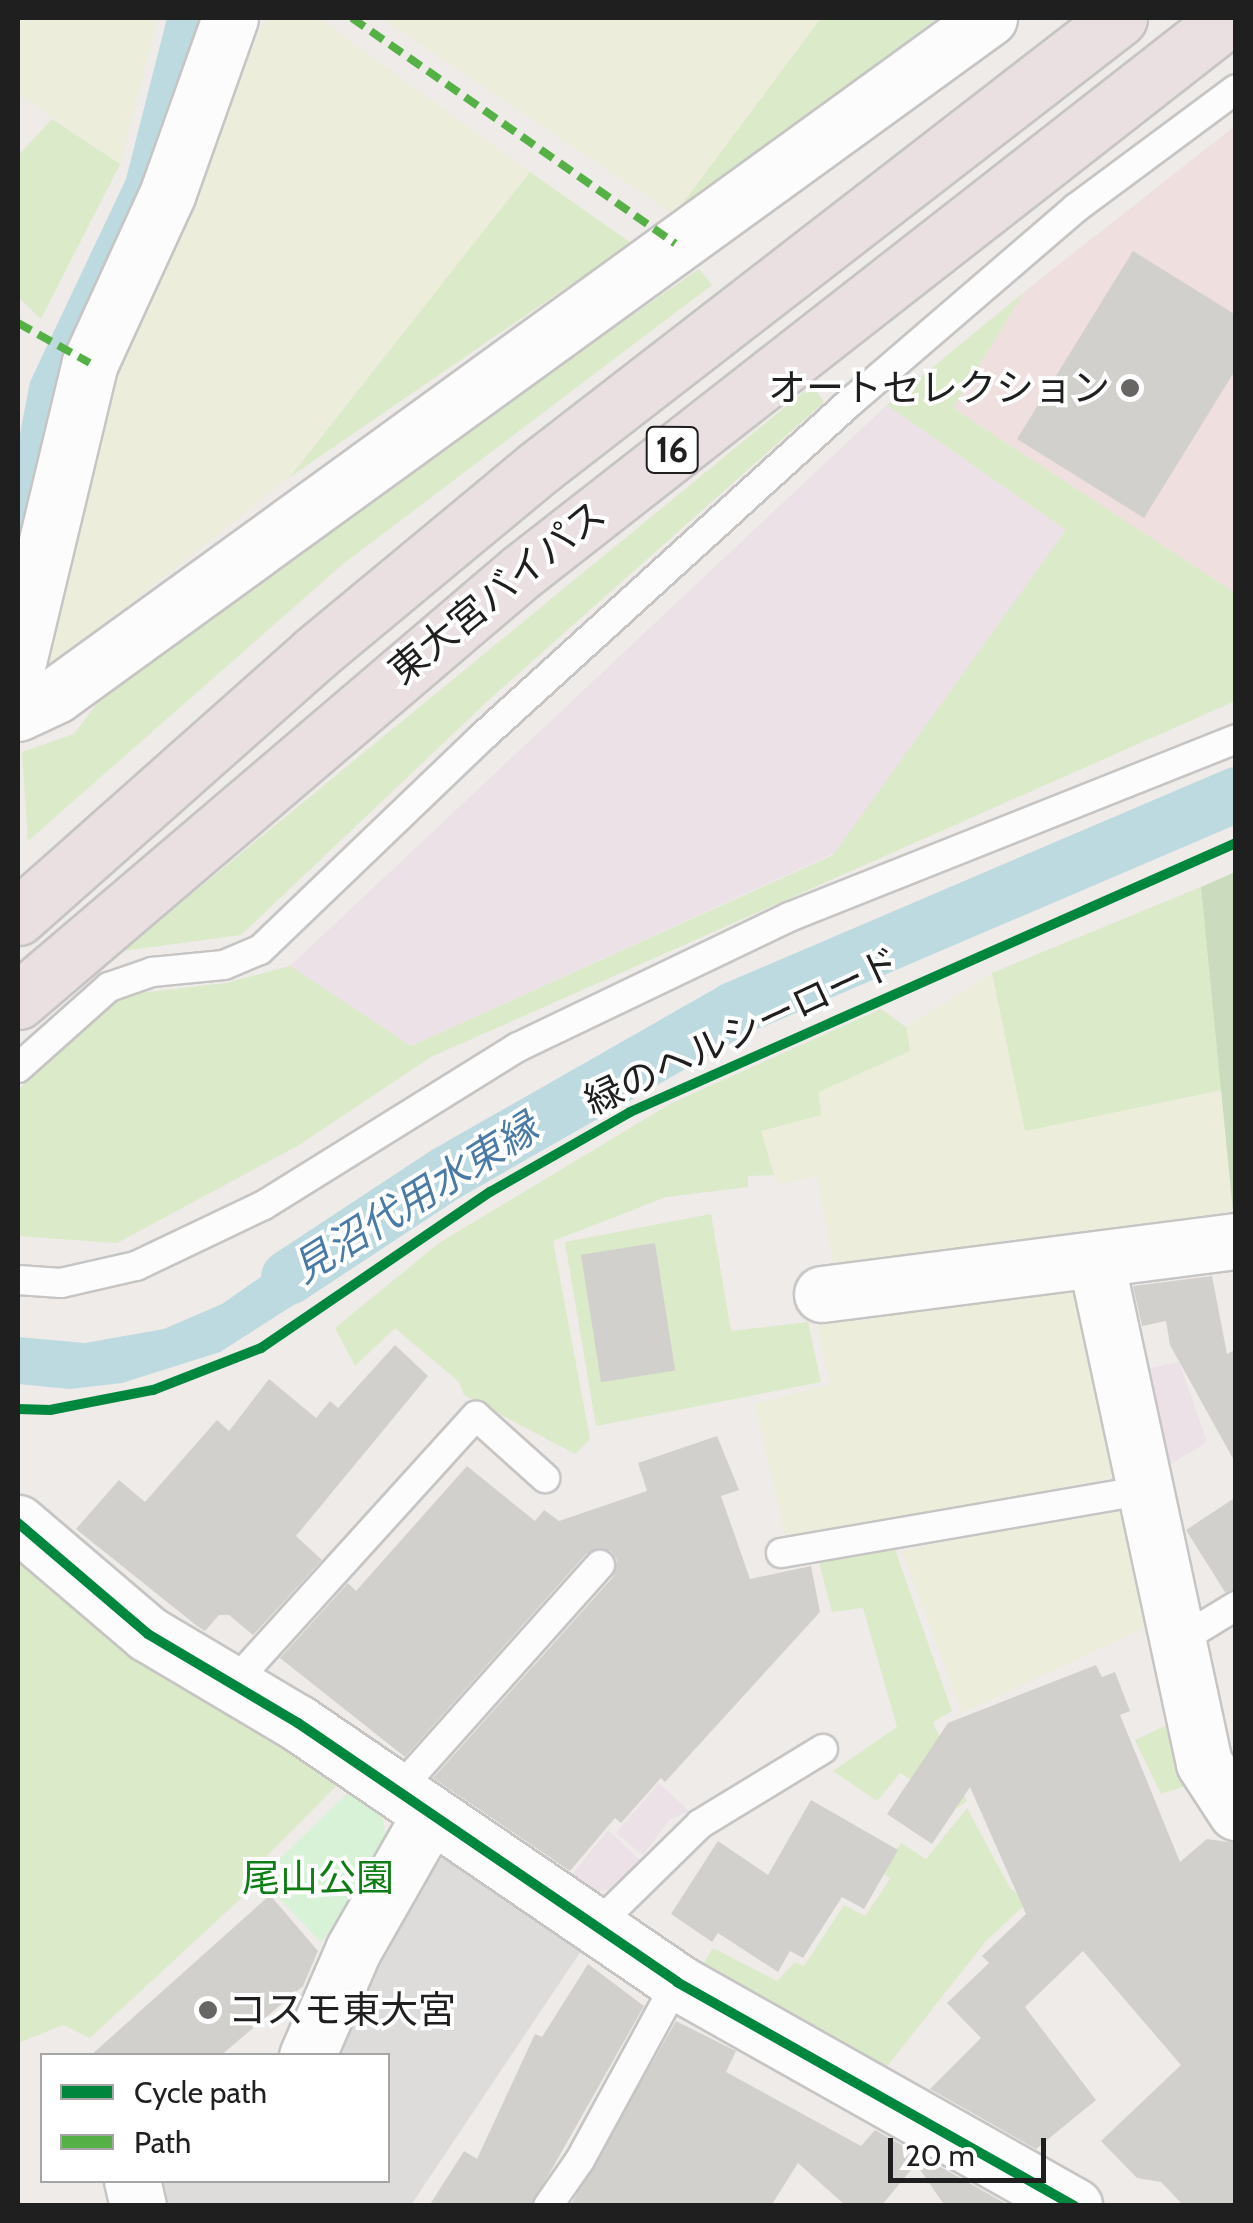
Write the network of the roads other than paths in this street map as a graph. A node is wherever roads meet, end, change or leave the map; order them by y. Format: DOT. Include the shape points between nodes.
graph roads {
  1 [pos="230,18"];
  2 [pos="989,18"];
  3 [pos="1119,18"];
  4 [pos="1228,18"];
  5 [pos="1236,90"];
  6 [pos="18,662"];
  7 [pos="18,713"];
  8 [pos="1236,740"];
  9 [pos="18,917"];
  10 [pos="18,1001"];
  11 [pos="18,1068"];
  12 [pos="1236,1241"];
  13 [pos="1096,1261"];
  14 [pos="18,1280"];
  15 [pos="822,1294"];
  16 [pos="545,1478"];
  17 [pos="1146,1490"];
  18 [pos="18,1523"];
  19 [pos="781,1552"];
  20 [pos="600,1565"];
  21 [pos="1236,1606"];
  22 [pos="1180,1640"];
  23 [pos="230,1687"];
  24 [pos="824,1749"];
  25 [pos="413,1805"];
  26 [pos="1236,1812"];
  27 [pos="595,1927"];
  28 [pos="677,1982"];
  29 [pos="309,2053"];
  30 [pos="548,2206"];
  31 [pos="1074,2206"];
  1 -- 6 [label="street" via="167,195 90,363"];
  2 -- 7 [label="street" via="56,696"];
  3 -- 9 [label="highway, 東大宮バイパス / 16" via="538,468"];
  4 -- 10 [label="highway, 東大宮バイパス / 16" via="521,572"];
  5 -- 11 [label="lane" via="1076,208 848,404 260,950 224,965 152,972 108,987"];
  8 -- 14 [label="lane" via="789,918 518,1046 264,1205 136,1266 61,1284"];
  12 -- 13 [label="street"];
  13 -- 15 [label="street"];
  13 -- 17 [label="street"];
  16 -- 23 [label="lane" via="476,1416"];
  17 -- 19 [label="lane"];
  17 -- 22 [label="street"];
  18 -- 23 [label="street" via="148,1634"];
  20 -- 25 [label="lane"];
  21 -- 22 [label="lane"];
  22 -- 26 [label="street" via="1204,1763"];
  23 -- 25 [label="street" via="298,1723"];
  24 -- 27 [label="lane" via="700,1824"];
  25 -- 27 [label="street"];
  25 -- 29 [label="street"];
  27 -- 28 [label="street"];
  28 -- 30 [label="lane"];
  28 -- 31 [label="street"];
}
